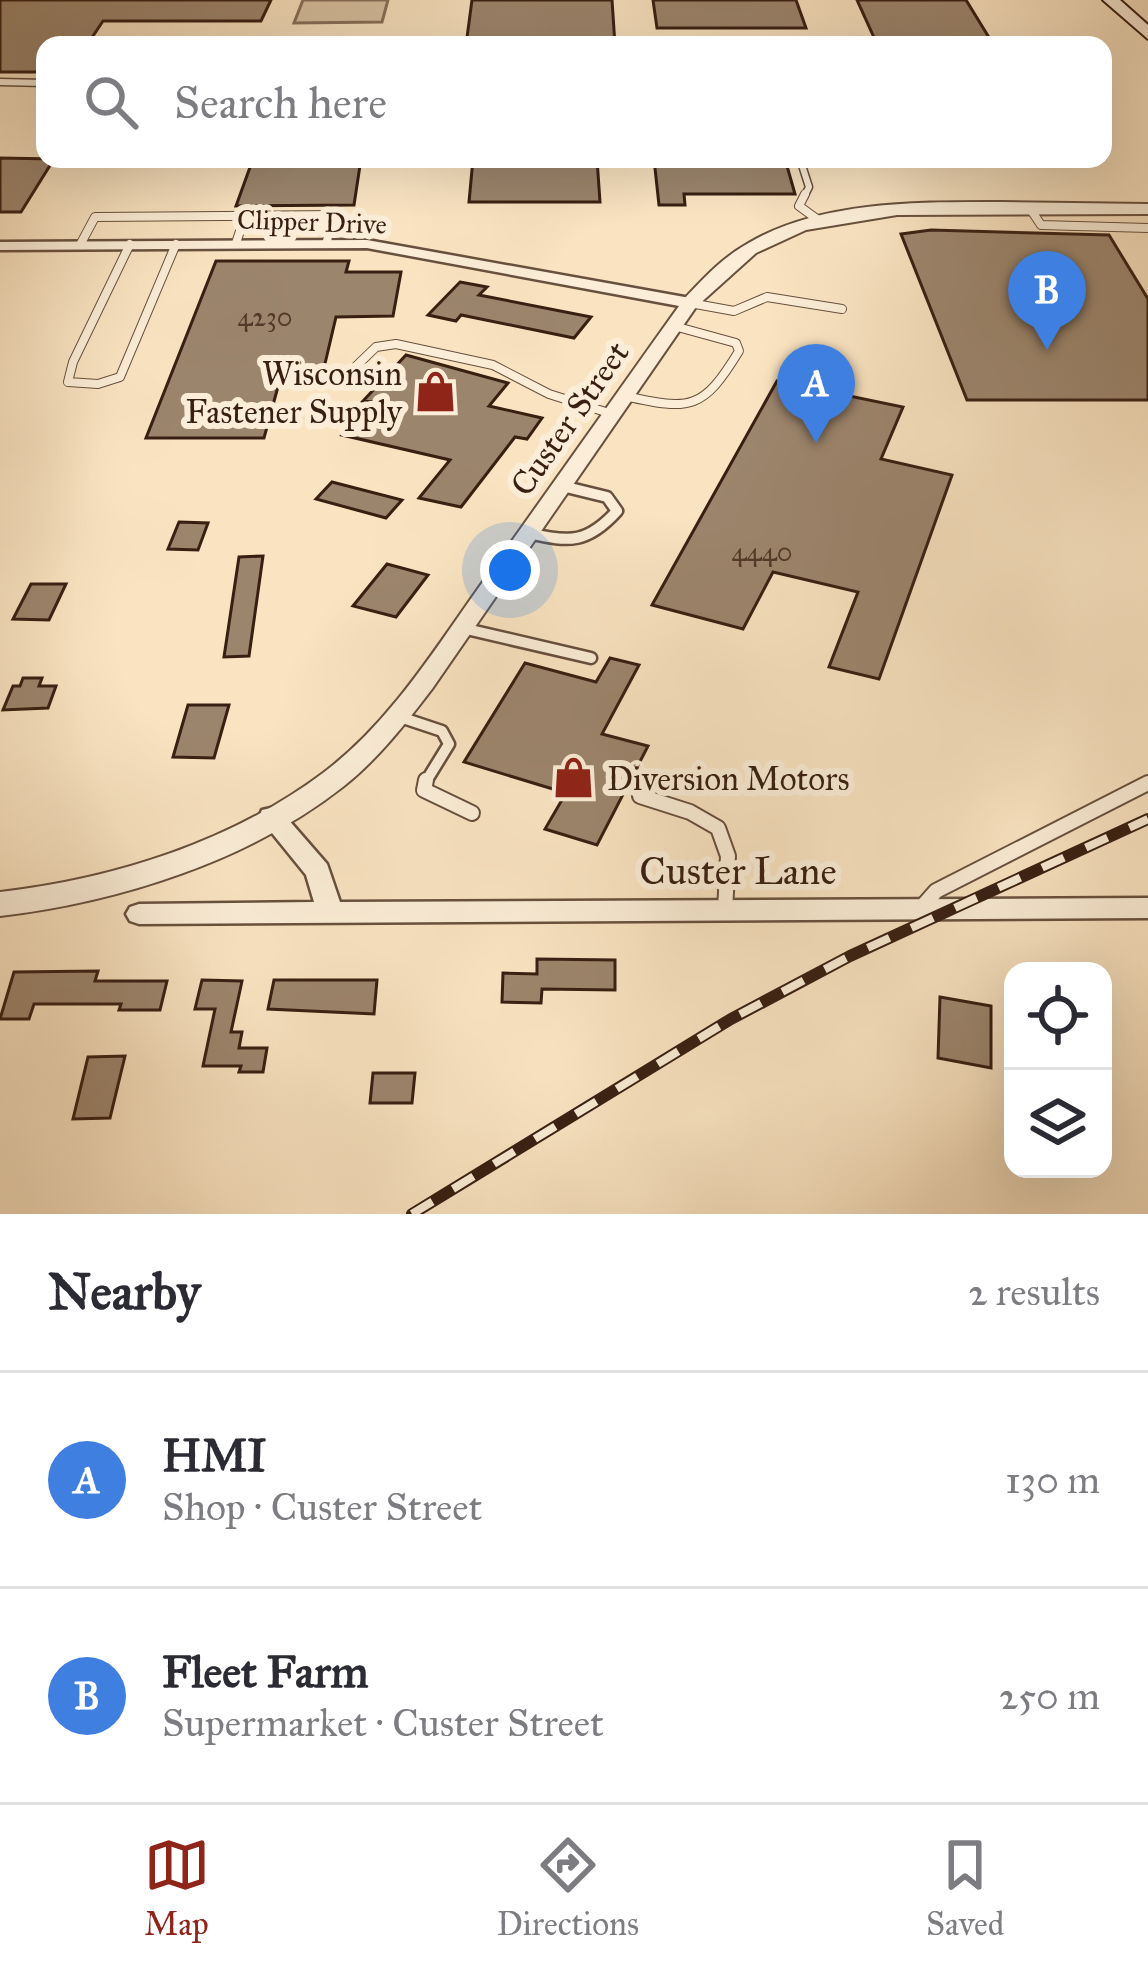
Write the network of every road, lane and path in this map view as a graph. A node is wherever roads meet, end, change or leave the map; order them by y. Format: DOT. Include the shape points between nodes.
graph roads {
  1 [pos="1111,0"];
  2 [pos="1128,0"];
  3 [pos="1145,31"];
  4 [pos="0,82"];
  5 [pos="36,82"];
  6 [pos="803,168"];
  7 [pos="1148,209"];
  8 [pos="245,216"];
  9 [pos="1113,219"];
  10 [pos="820,222"];
  11 [pos="1148,228"];
  12 [pos="327,242"];
  13 [pos="236,243"];
  14 [pos="130,244"];
  15 [pos="176,244"];
  16 [pos="0,245"];
  17 [pos="80,245"];
  18 [pos="690,303"];
  19 [pos="842,309"];
  20 [pos="674,326"];
  21 [pos="349,373"];
  22 [pos="618,405"];
  23 [pos="562,486"];
  24 [pos="529,533"];
  25 [pos="462,628"];
  26 [pos="591,658"];
  27 [pos="397,716"];
  28 [pos="1148,783"];
  29 [pos="640,796"];
  30 [pos="472,813"];
  31 [pos="271,817"];
  32 [pos="0,904"];
  33 [pos="1148,908"];
  34 [pos="920,909"];
  35 [pos="328,910"];
  36 [pos="725,910"];
  37 [pos="139,914"];
  1 -- 3 [label="main road"];
  2 -- 3 [label="main road"];
  4 -- 5 [label="lane"];
  6 -- 10 [label="lane" via="809,187 799,206"];
  7 -- 9 [label="street, Custer Street"];
  8 -- 12 [label="lane" via="333,215"];
  8 -- 13 [label="lane"];
  8 -- 17 [label="lane" via="95,217"];
  9 -- 10 [label="street, Custer Street" via="910,210"];
  9 -- 11 [label="lane"];
  10 -- 18 [label="street, Custer Street" via="762,242"];
  12 -- 13 [label="street, Clipper Drive"];
  12 -- 18 [label="street, Clipper Drive"];
  13 -- 15 [label="street, Clipper Drive"];
  14 -- 15 [label="street, Clipper Drive"];
  14 -- 15 [label="lane" via="68,382 120,377"];
  14 -- 17 [label="street, Clipper Drive"];
  16 -- 17 [label="street, Clipper Drive"];
  18 -- 19 [label="lane" via="734,311 766,297"];
  18 -- 20 [label="street, Custer Street"];
  20 -- 22 [label="street, Custer Street"];
  20 -- 22 [label="lane" via="736,343 740,351 712,396 678,407"];
  21 -- 22 [label="lane" via="376,347 396,344 493,365 549,394"];
  22 -- 23 [label="street, Custer Street"];
  23 -- 24 [label="street, Custer Street"];
  23 -- 24 [label="lane" via="607,497 617,511 582,543"];
  24 -- 25 [label="street, Custer Street"];
  25 -- 26 [label="lane"];
  25 -- 27 [label="street, Custer Street"];
  27 -- 30 [label="lane" via="442,731 449,744 424,790"];
  27 -- 31 [label="street, Custer Street" via="335,778"];
  28 -- 34 [label="lane" via="936,891"];
  29 -- 36 [label="lane" via="709,819 729,838"];
  31 -- 32 [label="street, Custer Street" via="174,865"];
  31 -- 35 [label="street" via="319,871"];
  33 -- 34 [label="street, Custer Lane"];
  34 -- 36 [label="street, Custer Lane"];
  35 -- 36 [label="street, Custer Lane"];
  35 -- 37 [label="street, Custer Lane"];
}
